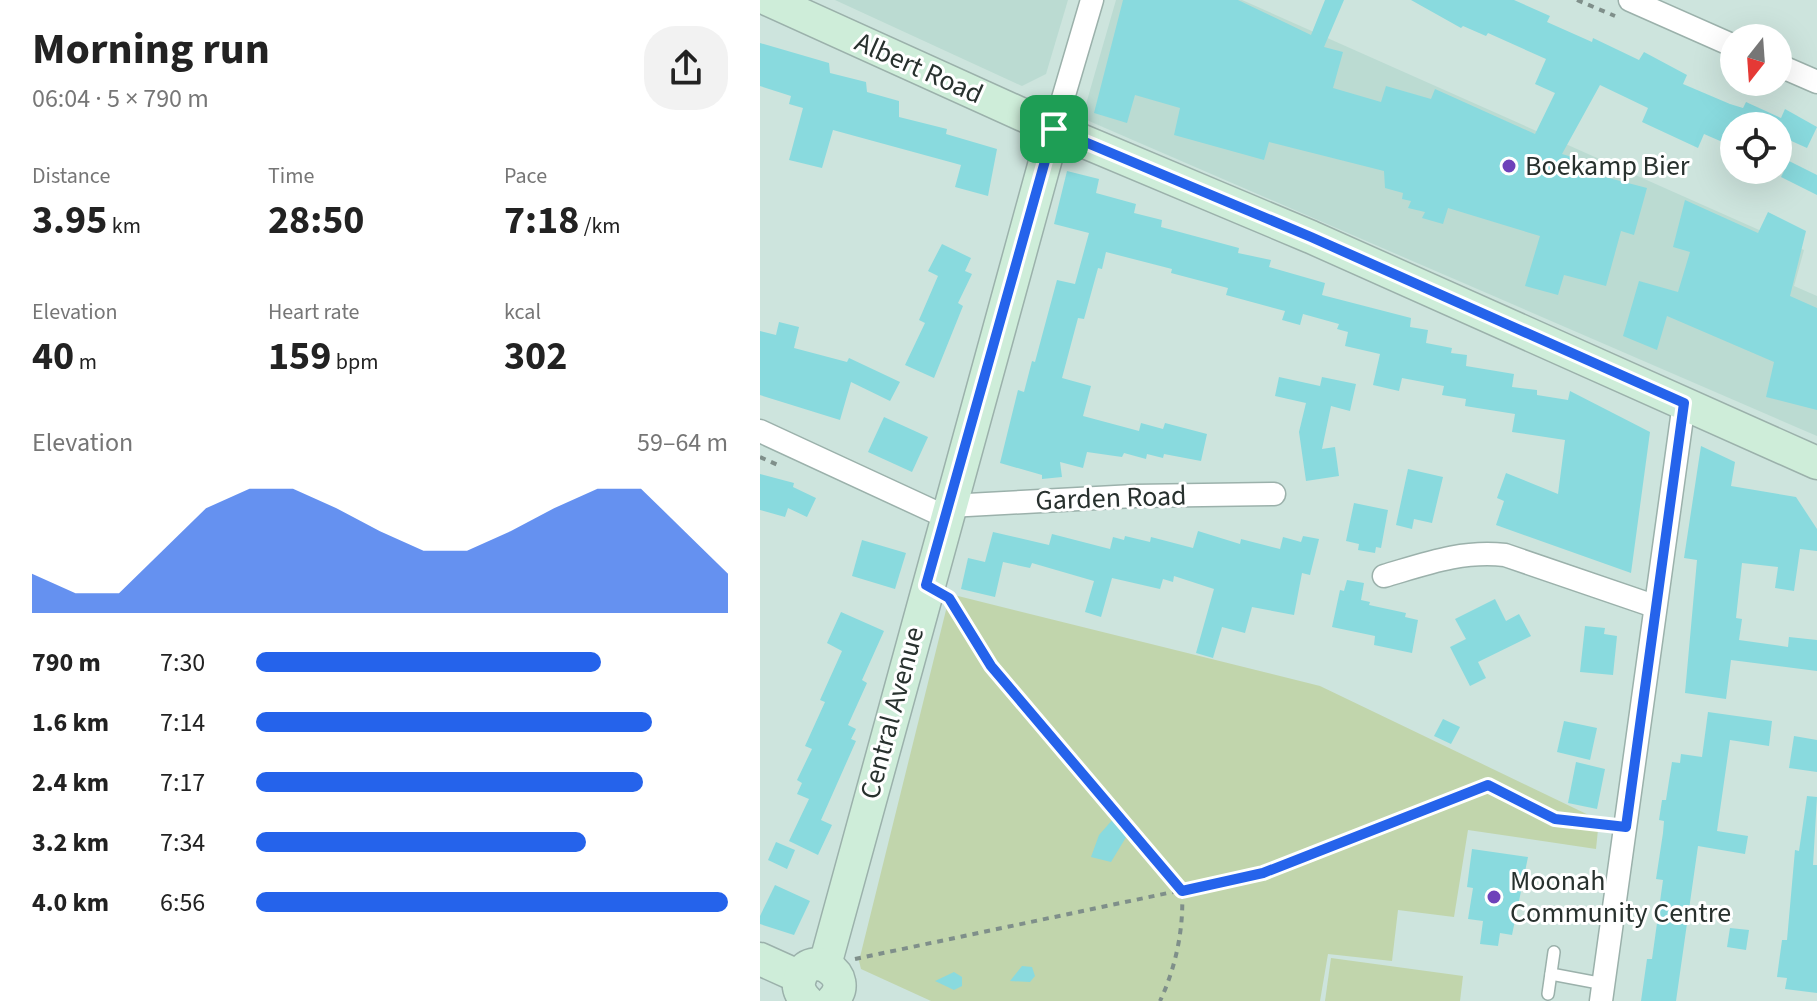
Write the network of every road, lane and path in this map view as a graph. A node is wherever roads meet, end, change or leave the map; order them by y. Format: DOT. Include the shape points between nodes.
graph roads {
  1 [pos="769,0"];
  2 [pos="1092,0"];
  3 [pos="1630,0"];
  4 [pos="1720,40"];
  5 [pos="1792,71"];
  6 [pos="1817,82"];
  7 [pos="1054,129"];
  8 [pos="1684,403"];
  9 [pos="760,431"];
  10 [pos="1817,463"];
  11 [pos="1274,494"];
  12 [pos="947,511"];
  13 [pos="1384,576"];
  14 [pos="926,585"];
  15 [pos="1654,606"];
  16 [pos="1626,827"];
  17 [pos="1182,891"];
  18 [pos="1554,952"];
  19 [pos="760,959"];
  20 [pos="1551,974"];
  21 [pos="826,988"];
  22 [pos="1602,992"];
  23 [pos="1548,994"];
  24 [pos="1160,1001"];
  1 -- 7 [label="street, Albert Road"];
  2 -- 7 [label="street, Central Avenue"];
  3 -- 4 [label="street"];
  5 -- 6 [label="street"];
  7 -- 8 [label="street, Albert Road"];
  7 -- 12 [label="street, Central Avenue"];
  8 -- 10 [label="street, Albert Road"];
  8 -- 15 [label="street"];
  9 -- 12 [label="street, Garden Road"];
  11 -- 12 [label="street, Garden Road" via="1134,496"];
  12 -- 14 [label="street, Central Avenue"];
  13 -- 15 [label="street" via="1481,552 1505,555"];
  14 -- 17 [label="path" via="949,598 991,666"];
  14 -- 21 [label="street, Central Avenue"];
  15 -- 16 [label="street"];
  16 -- 17 [label="path" via="1555,819 1488,785 1263,873"];
  16 -- 22 [label="street"];
  17 -- 21 [label="path" via="851,960"];
  17 -- 24 [label="path" via="1183,916"];
  18 -- 20 [label="lane"];
  19 -- 21 [label="street"];
  20 -- 22 [label="lane"];
  20 -- 23 [label="lane"];
}
